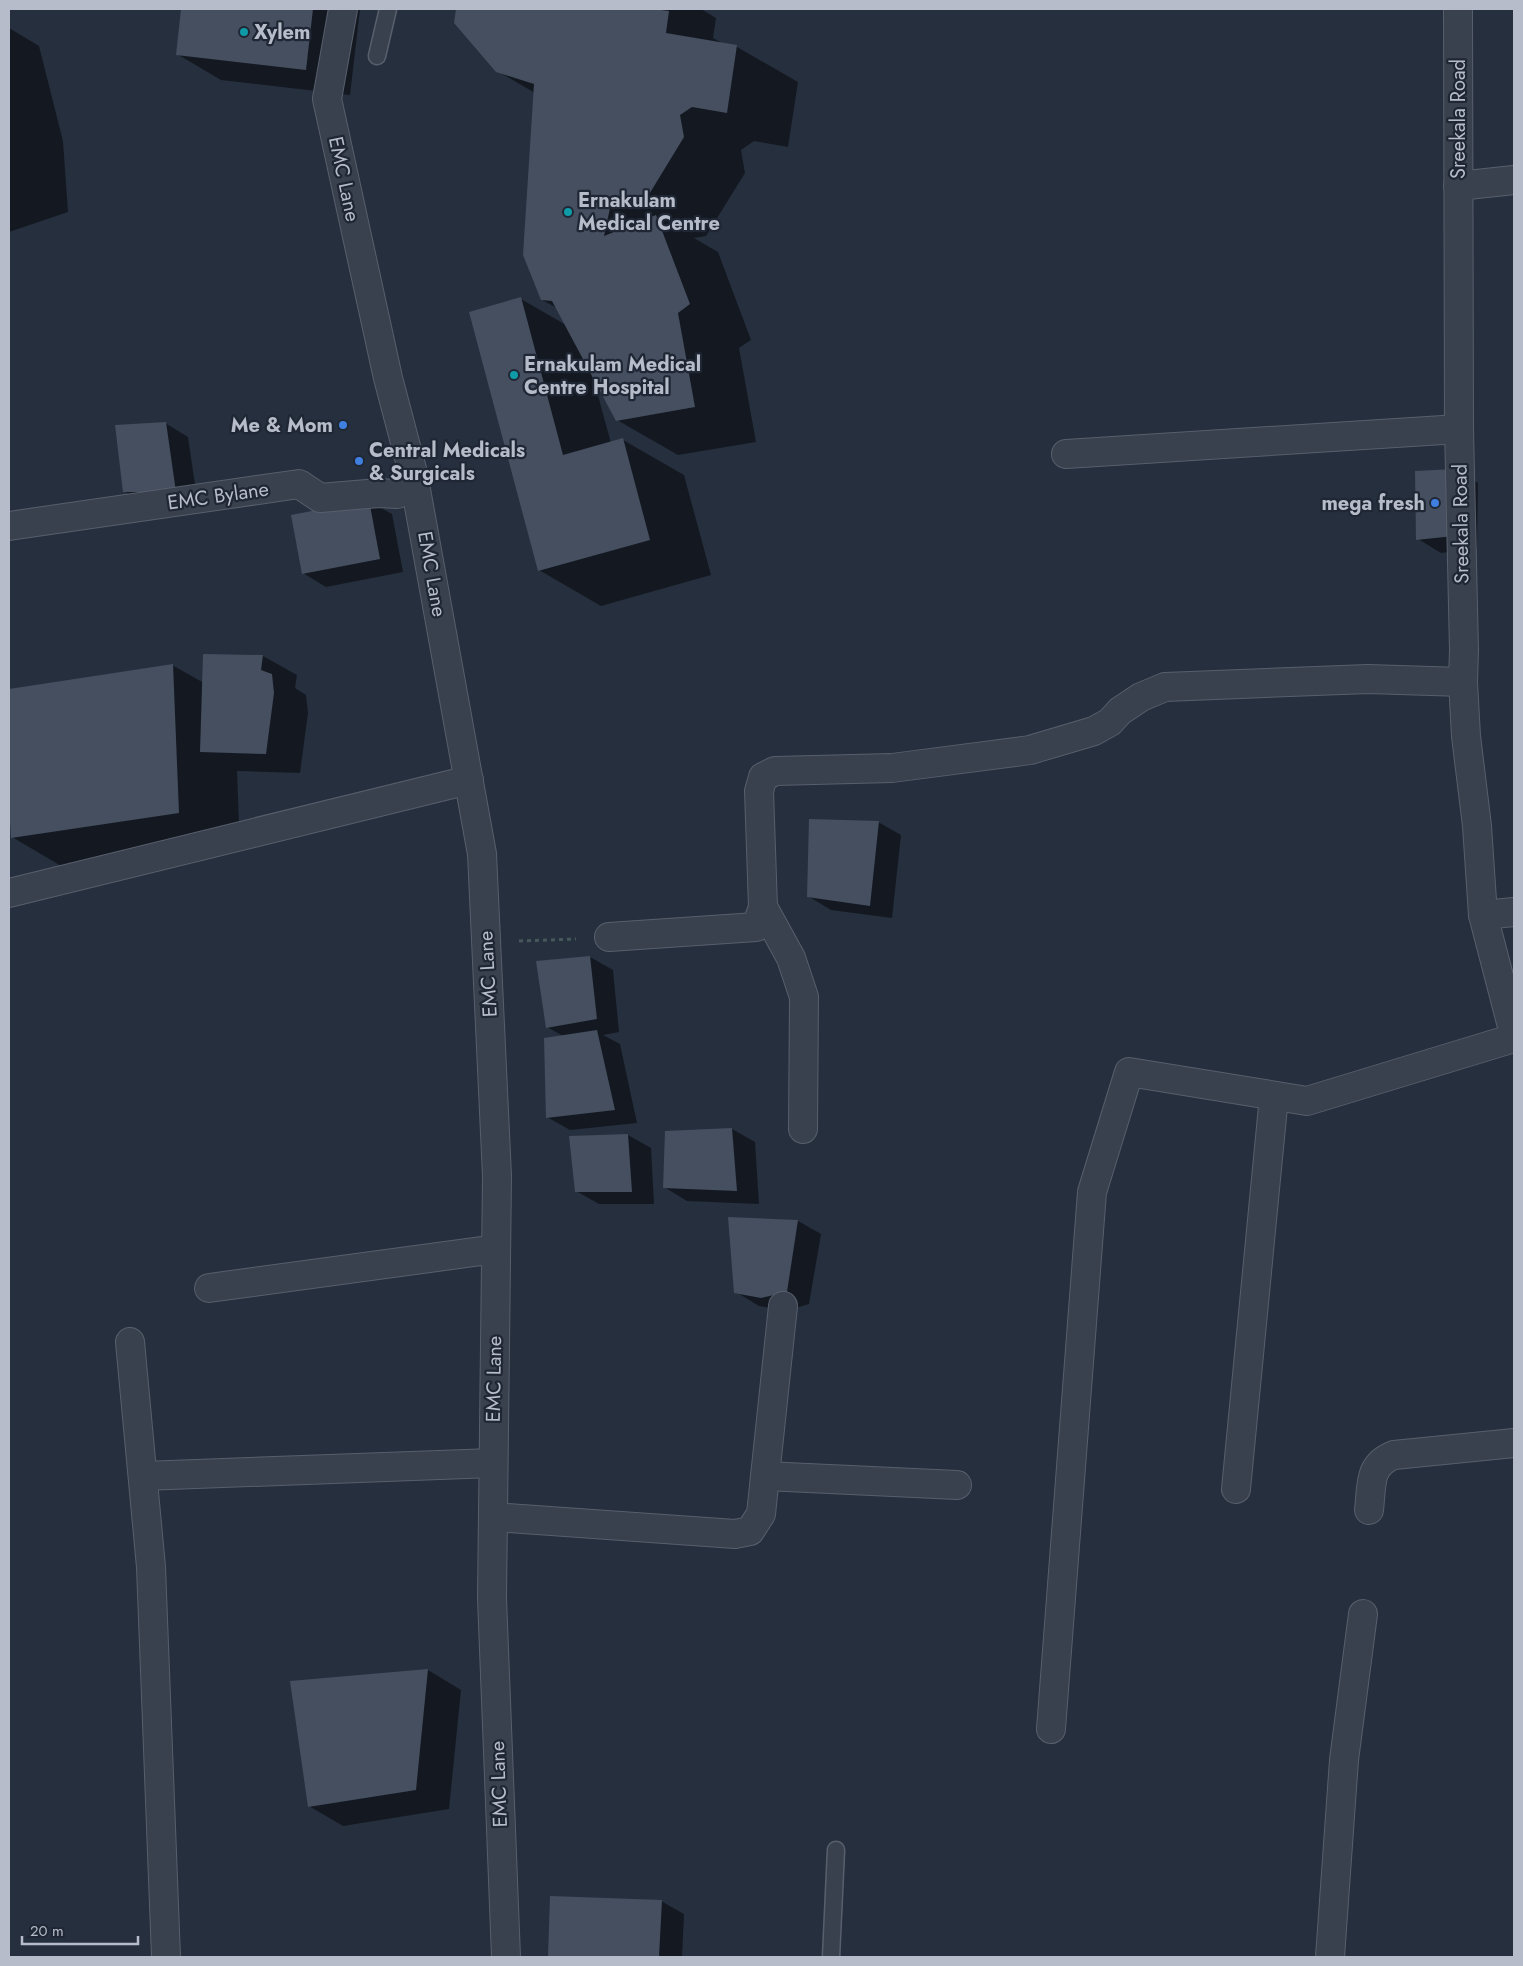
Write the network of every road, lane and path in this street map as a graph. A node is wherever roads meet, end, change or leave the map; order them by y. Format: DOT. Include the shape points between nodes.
graph roads {
  1 [pos="343,9"];
  2 [pos="388,9"];
  3 [pos="1458,9"];
  4 [pos="377,56"];
  5 [pos="1514,180"];
  6 [pos="1458,186"];
  7 [pos="1459,429"];
  8 [pos="1066,454"];
  9 [pos="414,473"];
  10 [pos="9,526"];
  11 [pos="1463,682"];
  12 [pos="469,780"];
  13 [pos="9,893"];
  14 [pos="763,907"];
  15 [pos="1514,912"];
  16 [pos="1483,915"];
  17 [pos="609,937"];
  18 [pos="487,943"];
  19 [pos="1514,1036"];
  20 [pos="1274,1096"];
  21 [pos="803,1129"];
  22 [pos="496,1249"];
  23 [pos="209,1288"];
  24 [pos="783,1306"];
  25 [pos="130,1342"];
  26 [pos="1514,1443"];
  27 [pos="493,1463"];
  28 [pos="143,1476"];
  29 [pos="765,1476"];
  30 [pos="957,1485"];
  31 [pos="1236,1489"];
  32 [pos="1369,1510"];
  33 [pos="493,1517"];
  34 [pos="1363,1614"];
  35 [pos="1051,1729"];
  36 [pos="836,1850"];
  37 [pos="166,1957"];
  38 [pos="506,1957"];
  39 [pos="832,1957"];
  40 [pos="1330,1957"];
  1 -- 9 [label="street, EMC Lane" via="327,99 388,378"];
  2 -- 4 [label="lane"];
  3 -- 6 [label="street, Sreekala Road"];
  5 -- 6 [label="street"];
  6 -- 7 [label="street, Sreekala Road"];
  7 -- 8 [label="street"];
  7 -- 11 [label="street, Sreekala Road"];
  9 -- 10 [label="street, EMC Bylane" via="397,494 320,498 299,484"];
  9 -- 12 [label="street, EMC Lane"];
  11 -- 14 [label="street" via="1368,679 1165,686 1141,696 1094,731 1030,750 892,768 768,773 763,777 759,791"];
  11 -- 16 [label="street, Sreekala Road"];
  12 -- 13 [label="street"];
  12 -- 18 [label="street, EMC Lane" via="482,854"];
  14 -- 17 [label="street" via="756,927"];
  14 -- 21 [label="street" via="791,958 804,997"];
  15 -- 16 [label="street"];
  16 -- 19 [label="street, Sreekala Road"];
  17 -- 18 [label="path"];
  18 -- 22 [label="street, EMC Lane" via="497,1176"];
  19 -- 20 [label="street" via="1307,1101"];
  20 -- 31 [label="street"];
  20 -- 35 [label="street" via="1128,1072 1092,1192"];
  22 -- 23 [label="street"];
  22 -- 27 [label="street, EMC Lane"];
  24 -- 29 [label="street"];
  25 -- 28 [label="street"];
  26 -- 32 [label="street" via="1394,1456 1383,1460 1374,1470"];
  27 -- 28 [label="street"];
  27 -- 33 [label="street, EMC Lane"];
  28 -- 37 [label="street" via="151,1567"];
  29 -- 30 [label="street"];
  29 -- 33 [label="street" via="761,1514 750,1531 735,1534"];
  33 -- 38 [label="street, EMC Lane" via="492,1598"];
  34 -- 40 [label="street" via="1344,1760"];
  36 -- 39 [label="lane"];
}
